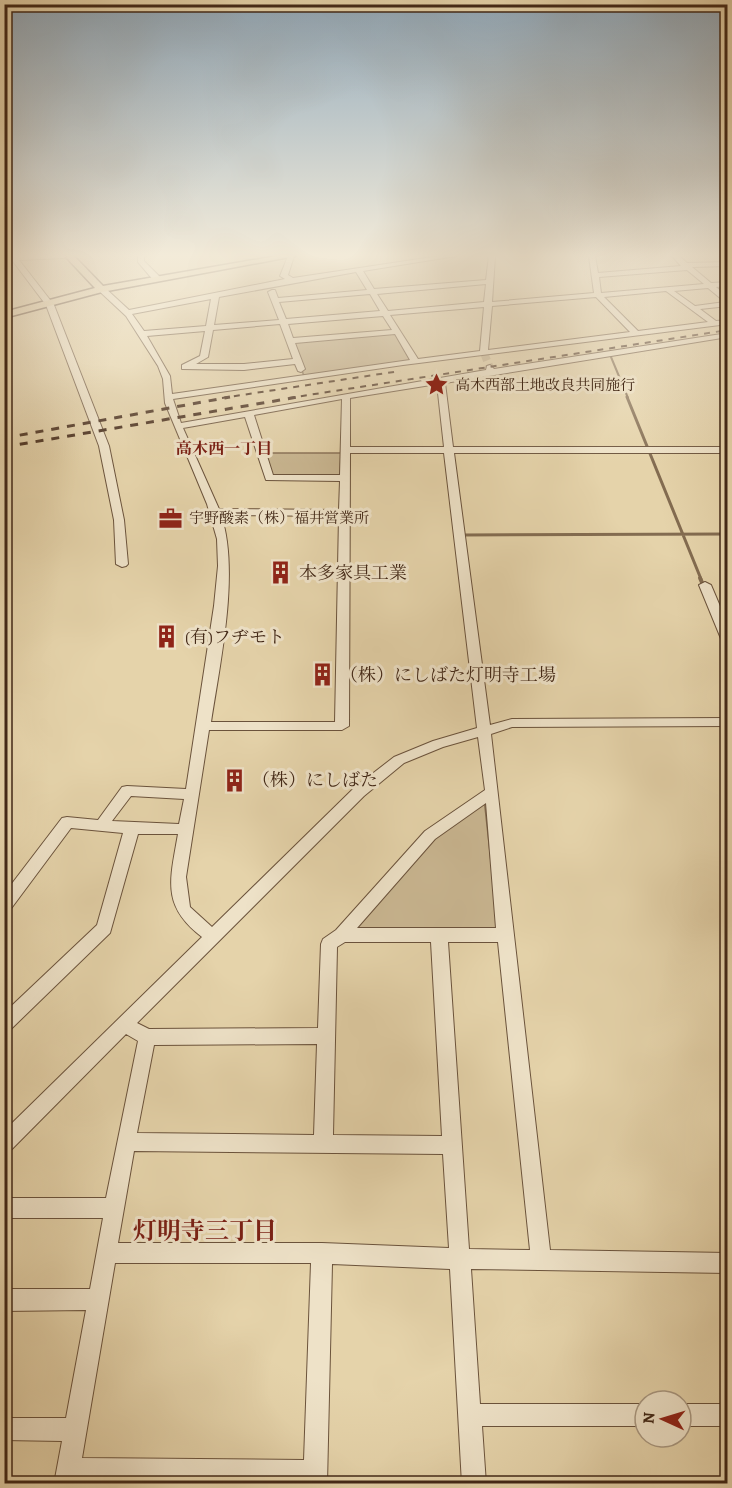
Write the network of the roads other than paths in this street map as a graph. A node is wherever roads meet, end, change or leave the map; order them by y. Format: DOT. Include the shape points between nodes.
graph roads {
  1 [pos="55,325"];
  2 [pos="135,325"];
  3 [pos="242,325"];
  4 [pos="285,325"];
  5 [pos="392,325"];
  6 [pos="486,325"];
  7 [pos="628,325"];
  8 [pos="704,325"];
  9 [pos="210,328"];
  10 [pos="396,332"];
  11 [pos="140,334"];
  12 [pos="637,334"];
  13 [pos="728,335"];
  14 [pos="291,341"];
  15 [pos="484,353"];
  16 [pos="298,361"];
  17 [pos="415,361"];
  18 [pos="185,368"];
  19 [pos="304,377"];
  20 [pos="167,378"];
  21 [pos="441,381"];
  22 [pos="346,396"];
  23 [pos="169,397"];
  24 [pos="249,414"];
  25 [pos="178,426"];
  26 [pos="346,450"];
  27 [pos="450,450"];
  28 [pos="728,450"];
  29 [pos="344,478"];
  30 [pos="215,512"];
  31 [pos="344,513"];
  32 [pos="122,564"];
  33 [pos="705,585"];
  34 [pos="728,641"];
  35 [pos="728,722"];
  36 [pos="204,726"];
  37 [pos="483,730"];
  38 [pos="492,792"];
  39 [pos="192,794"];
  40 [pos="101,826"];
  41 [pos="132,829"];
  42 [pos="186,829"];
  43 [pos="4,906"];
  44 [pos="439,935"];
  45 [pos="504,935"];
  46 [pos="342,936"];
  47 [pos="214,937"];
  48 [pos="4,1025"];
  49 [pos="125,1025"];
  50 [pos="326,1036"];
  51 [pos="147,1037"];
  52 [pos="126,1142"];
  53 [pos="4,1144"];
  54 [pos="323,1144"];
  55 [pos="452,1145"];
  56 [pos="4,1208"];
  57 [pos="114,1208"];
  58 [pos="106,1253"];
  59 [pos="322,1253"];
  60 [pos="459,1259"];
  61 [pos="541,1260"];
  62 [pos="728,1263"];
  63 [pos="98,1299"];
  64 [pos="4,1300"];
  65 [pos="633,1414"];
  66 [pos="693,1414"];
  67 [pos="728,1414"];
  68 [pos="470,1415"];
  69 [pos="4,1429"];
  70 [pos="76,1430"];
  71 [pos="67,1477"];
  72 [pos="315,1478"];
  73 [pos="474,1484"];
  1 -- 32 [label="street" via="104,446 119,520"];
  2 -- 11 [label="street"];
  3 -- 9 [label="street"];
  4 -- 14 [label="street"];
  5 -- 10 [label="street"];
  6 -- 15 [label="street"];
  7 -- 12 [label="street"];
  8 -- 12 [label="street"];
  9 -- 11 [label="street"];
  9 -- 18 [label="street" via="204,357"];
  10 -- 14 [label="street"];
  10 -- 17 [label="street"];
  11 -- 20 [label="street"];
  12 -- 15 [label="street"];
  13 -- 21 [label="street"];
  14 -- 16 [label="street"];
  15 -- 17 [label="street"];
  16 -- 18 [label="street"];
  16 -- 19 [label="street"];
  17 -- 19 [label="street"];
  18 -- 20 [label="street"];
  19 -- 23 [label="street"];
  20 -- 23 [label="street"];
  21 -- 22 [label="street"];
  21 -- 27 [label="street"];
  22 -- 24 [label="street"];
  22 -- 26 [label="street"];
  23 -- 25 [label="street"];
  24 -- 25 [label="street"];
  24 -- 29 [label="street" via="269,478"];
  25 -- 30 [label="street"];
  26 -- 27 [label="street"];
  26 -- 29 [label="street"];
  27 -- 28 [label="street"];
  27 -- 37 [label="street"];
  29 -- 31 [label="street"];
  30 -- 31 [label="street"];
  30 -- 36 [label="street" via="224,562"];
  31 -- 36 [label="street" via="342,726"];
  33 -- 34 [label="street"];
  35 -- 37 [label="street" via="552,721 512,723"];
  36 -- 39 [label="street"];
  37 -- 38 [label="street"];
  37 -- 47 [label="street" via="399,760 359,792"];
  38 -- 45 [label="street"];
  38 -- 46 [label="street" via="430,835"];
  39 -- 40 [label="street" via="127,791"];
  39 -- 42 [label="street"];
  40 -- 41 [label="street"];
  40 -- 43 [label="street" via="67,822"];
  41 -- 42 [label="street"];
  41 -- 48 [label="street" via="104,928"];
  42 -- 47 [label="street" via="178,877 179,898 185,915"];
  44 -- 45 [label="street"];
  44 -- 46 [label="street"];
  44 -- 55 [label="street"];
  45 -- 61 [label="street"];
  46 -- 50 [label="street" via="329,944"];
  47 -- 49 [label="street"];
  49 -- 51 [label="street"];
  49 -- 53 [label="street"];
  50 -- 51 [label="street"];
  50 -- 54 [label="street"];
  51 -- 52 [label="street"];
  52 -- 54 [label="street"];
  52 -- 57 [label="street"];
  54 -- 55 [label="street"];
  55 -- 60 [label="street"];
  56 -- 57 [label="street"];
  57 -- 58 [label="street"];
  58 -- 59 [label="street"];
  58 -- 63 [label="street"];
  59 -- 60 [label="street"];
  59 -- 72 [label="street"];
  60 -- 61 [label="street"];
  60 -- 68 [label="street"];
  61 -- 62 [label="street"];
  63 -- 64 [label="street"];
  63 -- 70 [label="street"];
  65 -- 68 [label="street"];
  66 -- 67 [label="street"];
  68 -- 73 [label="street"];
  69 -- 70 [label="street"];
  70 -- 71 [label="street"];
  71 -- 72 [label="street"];
}
